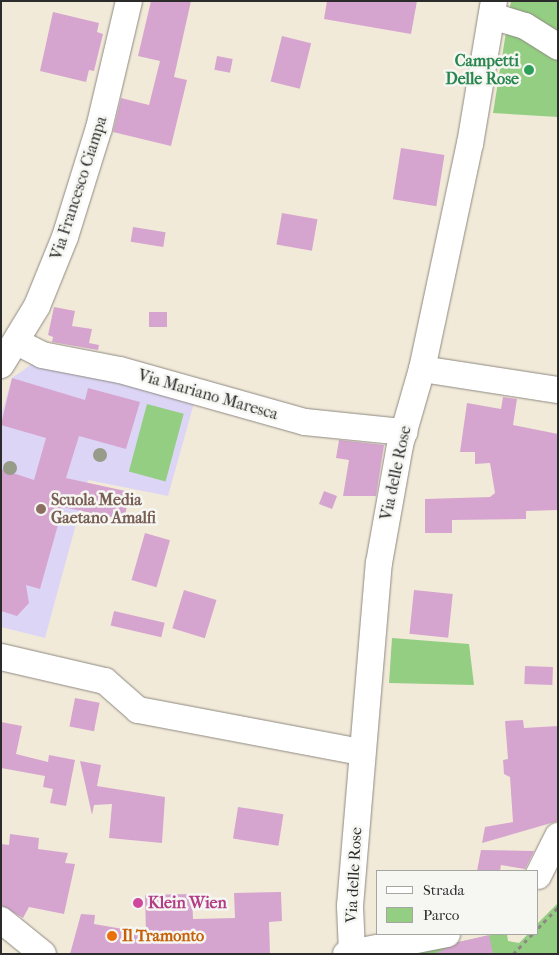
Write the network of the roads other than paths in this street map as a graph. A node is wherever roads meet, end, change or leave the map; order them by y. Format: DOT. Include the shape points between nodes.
graph roads {
  1 [pos="121,3"];
  2 [pos="493,9"];
  3 [pos="558,47"];
  4 [pos="17,342"];
  5 [pos="1,365"];
  6 [pos="422,370"];
  7 [pos="558,390"];
  8 [pos="404,432"];
  9 [pos="1,657"];
  10 [pos="361,752"];
  11 [pos="558,836"];
  12 [pos="539,874"];
  13 [pos="1,920"];
  14 [pos="442,935"];
  15 [pos="1,938"];
  16 [pos="349,953"];
  17 [pos="19,954"];
  18 [pos="44,954"];
  1 -- 4 [label="street, Via Francesco Ciampa" via="77,202 57,260"];
  2 -- 3 [label="street"];
  2 -- 6 [label="street, Via delle Rose"];
  4 -- 5 [label="street, Via Francesco Ciampa"];
  4 -- 8 [label="street, Via Mariano Maresca" via="42,355 120,370 305,422"];
  6 -- 7 [label="street"];
  6 -- 8 [label="street, Via delle Rose"];
  8 -- 10 [label="street, Via delle Rose" via="378,570"];
  9 -- 10 [label="street" via="105,681 138,710"];
  10 -- 16 [label="street, Via delle Rose"];
  11 -- 12 [label="street"];
  13 -- 18 [label="street"];
  14 -- 16 [label="street"];
  15 -- 17 [label="street"];
}
